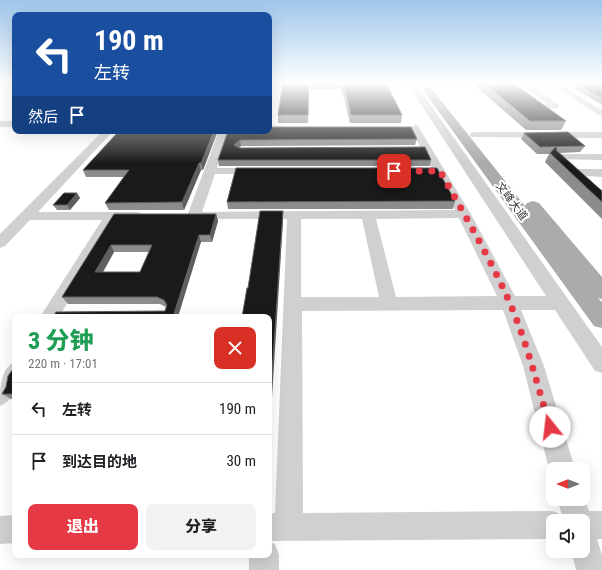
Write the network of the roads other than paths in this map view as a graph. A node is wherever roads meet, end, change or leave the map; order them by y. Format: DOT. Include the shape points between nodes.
graph roads {
  1 [pos="433,110"];
  2 [pos="437,110"];
  3 [pos="454,110"];
  4 [pos="542,110"];
  5 [pos="0,124"];
  6 [pos="12,124"];
  7 [pos="448,128"];
  8 [pos="602,129"];
  9 [pos="105,134"];
  10 [pos="223,134"];
  11 [pos="475,135"];
  12 [pos="602,135"];
  13 [pos="602,157"];
  14 [pos="265,171"];
  15 [pos="210,172"];
  16 [pos="574,172"];
  17 [pos="602,172"];
  18 [pos="589,185"];
  19 [pos="463,214"];
  20 [pos="294,215"];
  21 [pos="368,215"];
  22 [pos="26,216"];
  23 [pos="112,216"];
  24 [pos="149,216"];
  25 [pos="179,216"];
  26 [pos="194,216"];
  27 [pos="0,244"];
  28 [pos="602,291"];
  29 [pos="561,303"];
  30 [pos="293,304"];
  31 [pos="389,304"];
  32 [pos="510,304"];
  33 [pos="75,313"];
  34 [pos="51,314"];
  35 [pos="62,314"];
  36 [pos="602,320"];
  37 [pos="602,364"];
  38 [pos="12,376"];
  39 [pos="0,395"];
  40 [pos="560,462"];
  41 [pos="546,525"];
  42 [pos="590,525"];
  43 [pos="602,525"];
  44 [pos="279,527"];
  45 [pos="12,529"];
  46 [pos="0,530"];
  47 [pos="264,558"];
  48 [pos="588,558"];
  49 [pos="264,570"];
  50 [pos="591,570"];
  1 -- 7 [label="street"];
  2 -- 7 [label="main road, 文峰大道"];
  3 -- 11 [label="main road, 文峰大道"];
  4 -- 8 [label="street" via="566,128"];
  5 -- 6 [label="street"];
  7 -- 19 [label="street" via="412,128 432,171"];
  7 -- 29 [label="street"];
  7 -- 36 [label="main road, 文峰大道"];
  9 -- 22 [label="street"];
  10 -- 15 [label="street"];
  11 -- 12 [label="street"];
  11 -- 28 [label="main road, 文峰大道"];
  13 -- 16 [label="street" via="557,157"];
  14 -- 15 [label="street"];
  15 -- 26 [label="street"];
  16 -- 17 [label="street"];
  16 -- 18 [label="street"];
  19 -- 21 [label="street"];
  19 -- 32 [label="street"];
  20 -- 21 [label="street"];
  20 -- 26 [label="street"];
  20 -- 30 [label="street"];
  21 -- 31 [label="street"];
  22 -- 23 [label="street"];
  22 -- 27 [label="street"];
  23 -- 24 [label="street"];
  23 -- 34 [label="street"];
  25 -- 26 [label="street"];
  29 -- 32 [label="street"];
  29 -- 37 [label="street"];
  30 -- 31 [label="street"];
  30 -- 44 [label="street"];
  31 -- 32 [label="street"];
  32 -- 40 [label="street" via="530,357"];
  33 -- 35 [label="street"];
  38 -- 39 [label="street"];
  41 -- 44 [label="street"];
  42 -- 43 [label="street"];
  45 -- 46 [label="street"];
  47 -- 49 [label="street"];
  48 -- 50 [label="street"];
}
